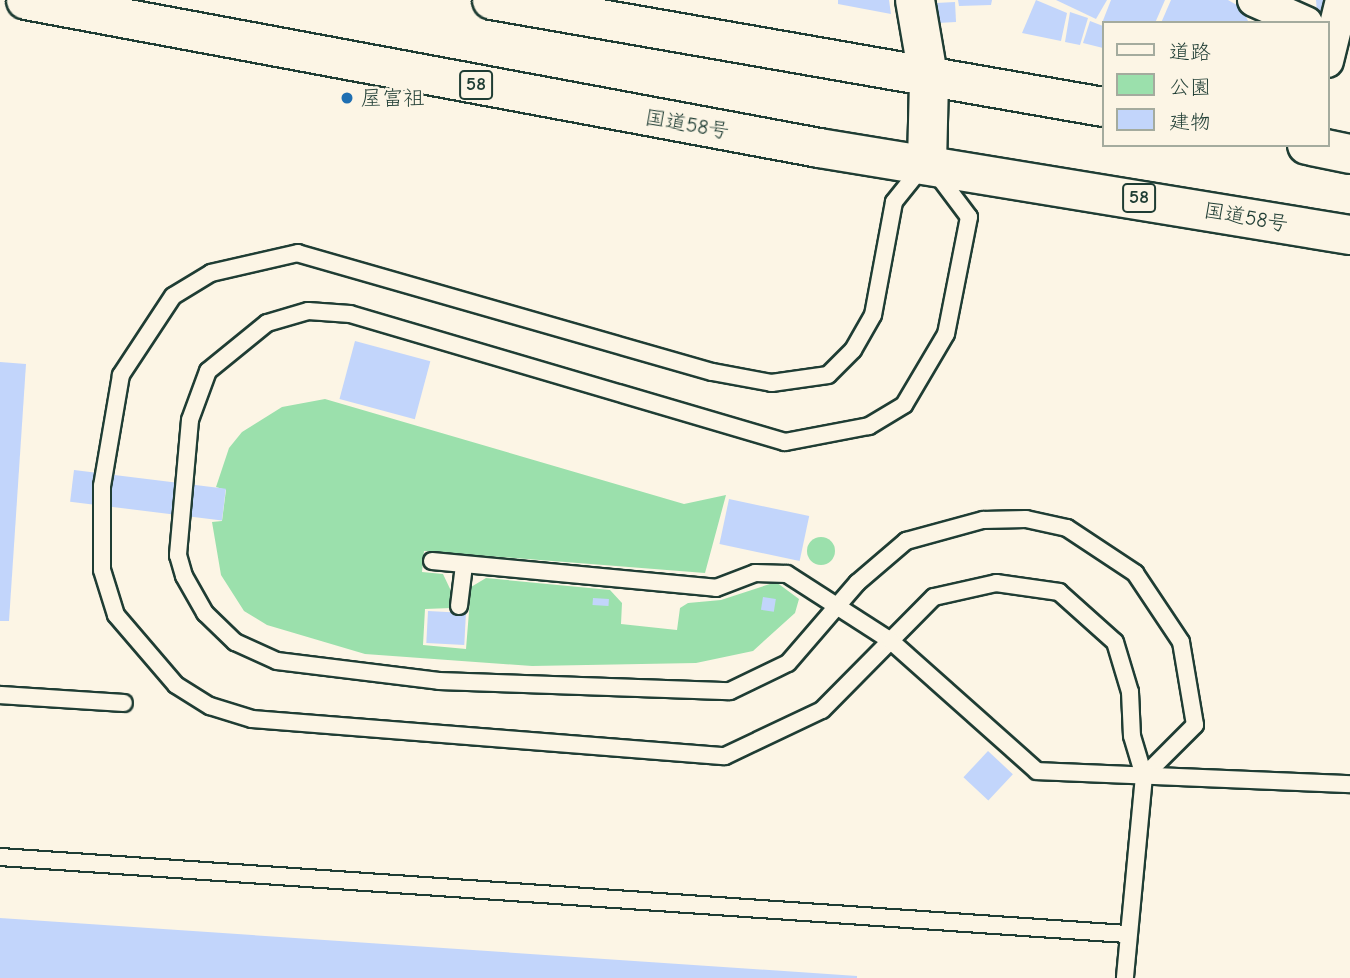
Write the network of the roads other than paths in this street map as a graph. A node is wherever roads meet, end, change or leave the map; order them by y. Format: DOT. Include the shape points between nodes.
graph roads {
  1 [pos="26,0"];
  2 [pos="492,0"];
  3 [pos="915,0"];
  4 [pos="1342,0"];
  5 [pos="551,5"];
  6 [pos="1256,6"];
  7 [pos="1289,21"];
  8 [pos="1329,27"];
  9 [pos="929,81"];
  10 [pos="1102,107"];
  11 [pos="1318,147"];
  12 [pos="1350,154"];
  13 [pos="927,161"];
  14 [pos="1350,235"];
  15 [pos="432,561"];
  16 [pos="464,565"];
  17 [pos="839,604"];
  18 [pos="459,606"];
  19 [pos="891,640"];
  20 [pos="0,695"];
  21 [pos="124,703"];
  22 [pos="1144,776"];
  23 [pos="1350,784"];
  24 [pos="0,856"];
  25 [pos="1128,934"];
  26 [pos="1125,978"];
  1 -- 13 [label="main road, 国道58号 / 58" via="819,148"];
  2 -- 5 [label="main road"];
  3 -- 9 [label="main road"];
  4 -- 8 [label="street"];
  5 -- 9 [label="main road"];
  6 -- 7 [label="street"];
  9 -- 10 [label="main road"];
  9 -- 13 [label="main road"];
  11 -- 12 [label="main road"];
  13 -- 14 [label="main road, 国道58号 / 58"];
  13 -- 17 [label="lane" via="969,217 952,308 929,372 904,405 869,426 785,442 350,314 308,311 267,323 235,343 208,371 190,419 178,555 184,576 205,613 235,642 277,661 439,681 730,691 788,663"];
  13 -- 19 [label="lane" via="894,202 873,315 853,351 828,376 772,383 712,372 298,253 267,257 211,273 173,296 141,338 121,375 102,486 102,570 116,615 176,685 210,706 253,719 725,756 821,709"];
  15 -- 16 [label="lane"];
  16 -- 17 [label="lane" via="716,588 770,571 813,585"];
  16 -- 18 [label="lane"];
  17 -- 19 [label="lane"];
  17 -- 22 [label="lane" via="906,541 945,527 1026,519 1067,528 1103,548 1161,606 1191,682 1195,724"];
  19 -- 22 [label="lane" via="1037,771"];
  19 -- 22 [label="lane" via="934,597 996,583 1059,592 1115,642"];
  20 -- 21 [label="lane"];
  22 -- 23 [label="lane"];
  22 -- 25 [label="lane"];
  24 -- 25 [label="lane"];
  25 -- 26 [label="lane"];
}
